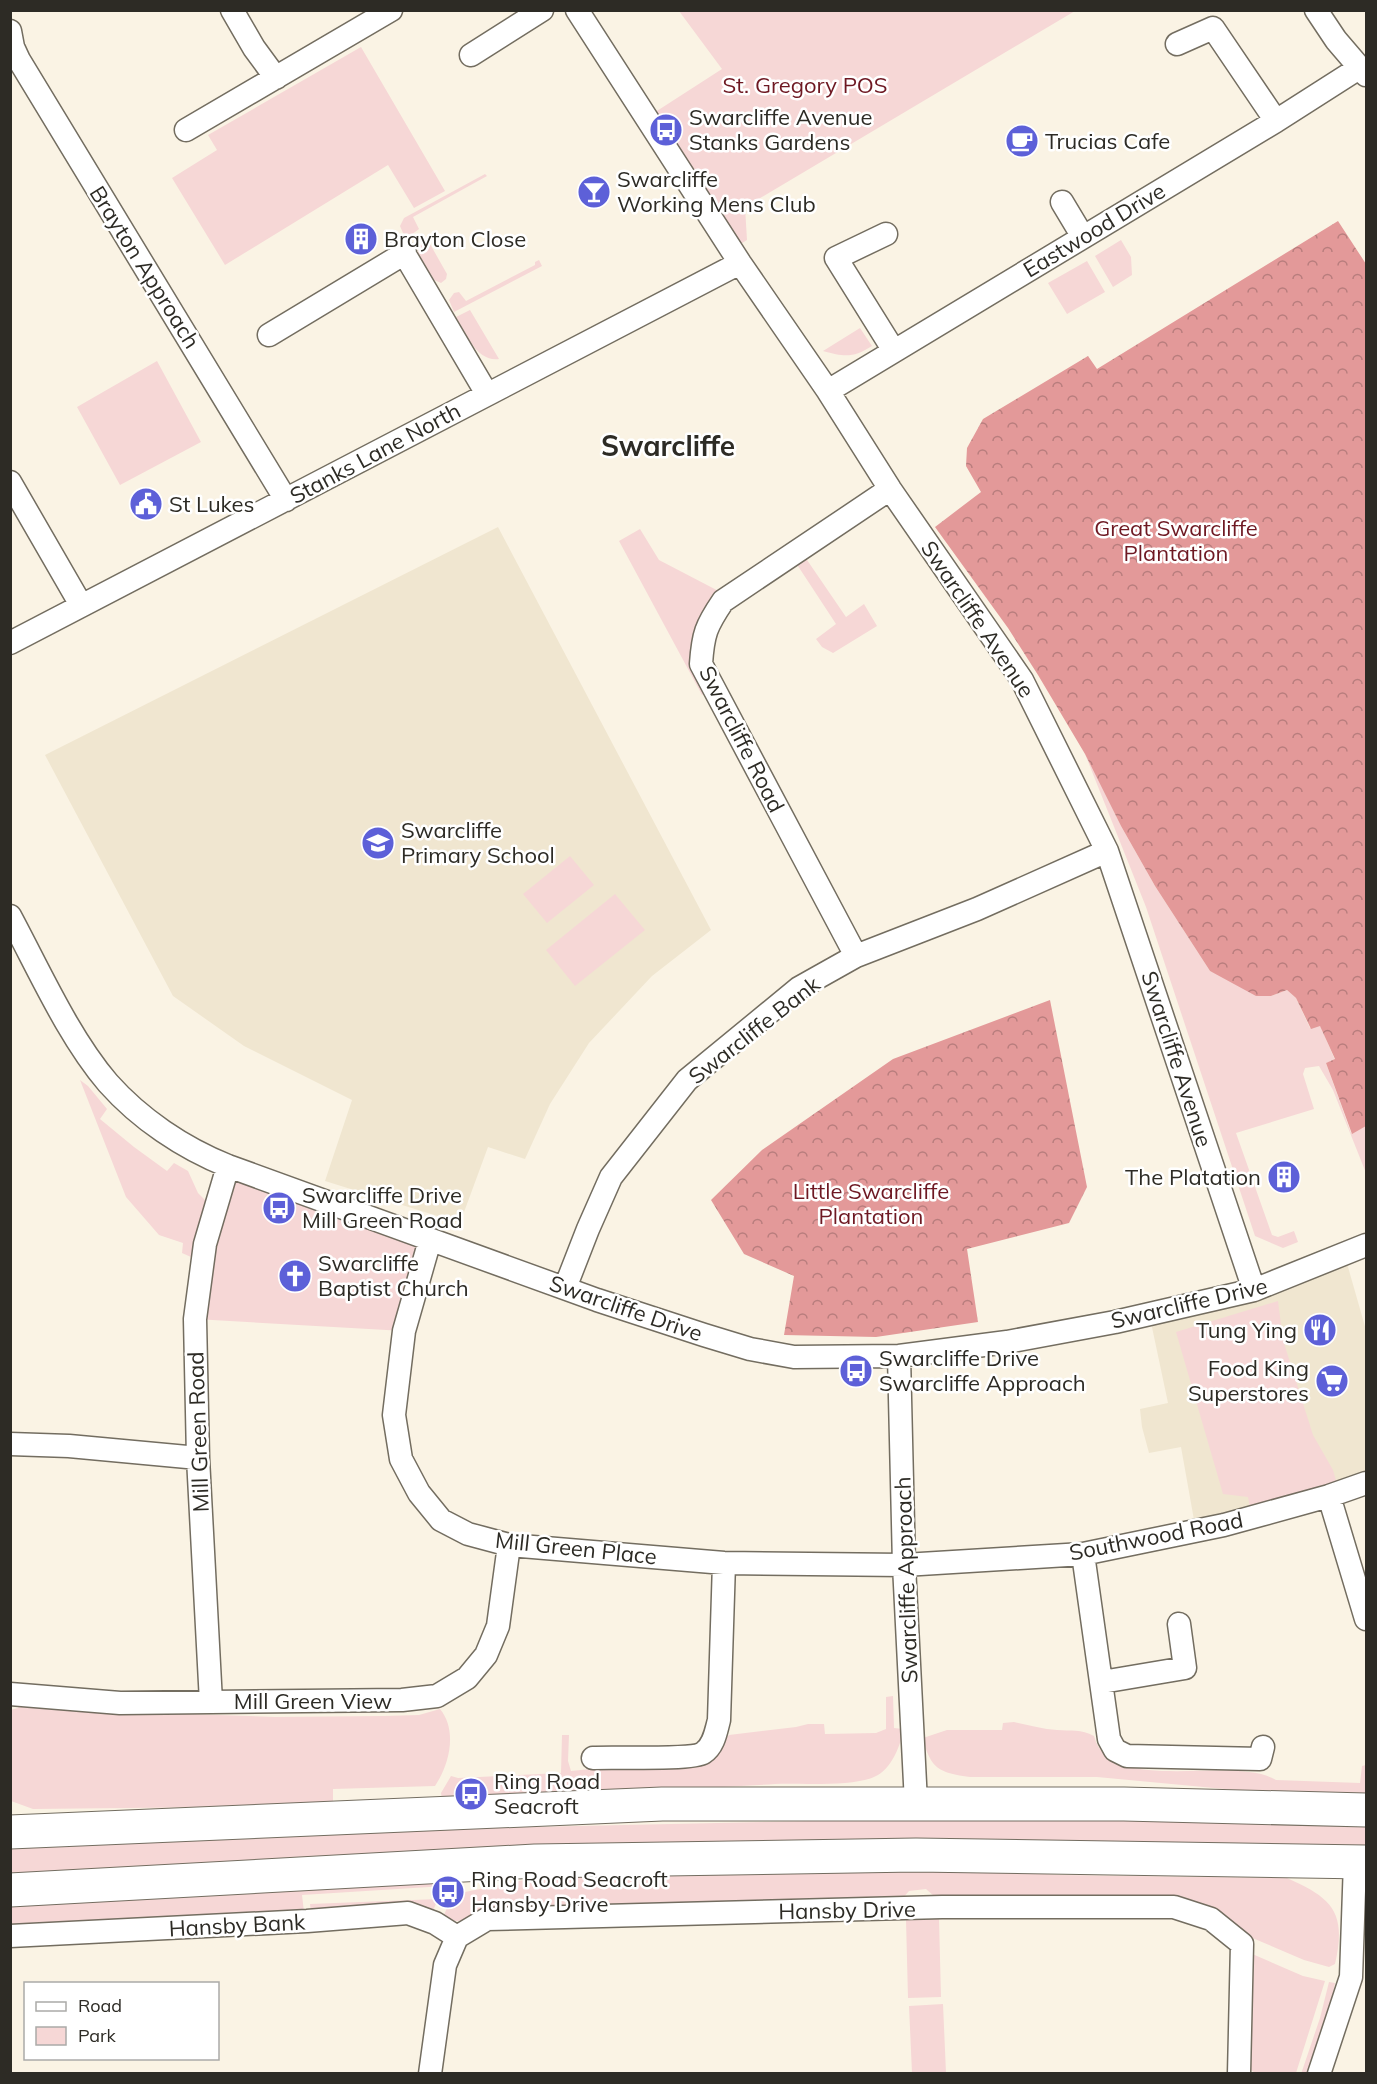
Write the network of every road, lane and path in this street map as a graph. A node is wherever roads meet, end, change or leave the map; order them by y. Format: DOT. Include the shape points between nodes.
graph roads {
  1 [pos="232,10"];
  2 [pos="391,10"];
  3 [pos="542,10"];
  4 [pos="577,10"];
  5 [pos="1316,10"];
  6 [pos="10,31"];
  7 [pos="1178,44"];
  8 [pos="471,55"];
  9 [pos="1363,72"];
  10 [pos="276,78"];
  11 [pos="1276,121"];
  12 [pos="186,130"];
  13 [pos="1062,202"];
  14 [pos="886,234"];
  15 [pos="1083,237"];
  16 [pos="740,263"];
  17 [pos="268,334"];
  18 [pos="894,351"];
  19 [pos="828,391"];
  20 [pos="487,394"];
  21 [pos="10,482"];
  22 [pos="890,489"];
  23 [pos="286,500"];
  24 [pos="81,605"];
  25 [pos="10,643"];
  26 [pos="1107,851"];
  27 [pos="11,916"];
  28 [pos="856,956"];
  29 [pos="228,1166"];
  30 [pos="430,1240"];
  31 [pos="1366,1245"];
  32 [pos="565,1288"];
  33 [pos="1254,1290"];
  34 [pos="899,1356"];
  35 [pos="10,1444"];
  36 [pos="198,1458"];
  37 [pos="1356,1480"];
  38 [pos="1329,1496"];
  39 [pos="509,1545"];
  40 [pos="1083,1554"];
  41 [pos="724,1563"];
  42 [pos="904,1565"];
  43 [pos="1366,1619"];
  44 [pos="1179,1624"];
  45 [pos="1102,1682"];
  46 [pos="10,1694"];
  47 [pos="211,1702"];
  48 [pos="1263,1747"];
  49 [pos="590,1755"];
  50 [pos="916,1803"];
  51 [pos="1366,1810"];
  52 [pos="10,1832"];
  53 [pos="1361,1862"];
  54 [pos="10,1890"];
  55 [pos="10,1936"];
  56 [pos="457,1937"];
  57 [pos="1359,1975"];
  58 [pos="430,2073"];
  59 [pos="1239,2073"];
  60 [pos="1319,2073"];
  1 -- 10 [label="street"];
  2 -- 10 [label="street"];
  3 -- 8 [label="street"];
  4 -- 16 [label="street, Swarcliffe Avenue"];
  5 -- 9 [label="street"];
  6 -- 23 [label="street, Brayton Approach" via="19,60"];
  7 -- 11 [label="street" via="1213,28"];
  9 -- 11 [label="street, Eastwood Drive"];
  10 -- 12 [label="street"];
  11 -- 15 [label="street, Eastwood Drive"];
  13 -- 15 [label="street"];
  14 -- 18 [label="street" via="836,258"];
  15 -- 18 [label="street, Eastwood Drive"];
  16 -- 19 [label="street, Swarcliffe Avenue"];
  16 -- 20 [label="street, Stanks Lane North"];
  17 -- 20 [label="street" via="403,251"];
  18 -- 19 [label="street, Eastwood Drive"];
  19 -- 22 [label="street, Swarcliffe Avenue"];
  20 -- 23 [label="street, Stanks Lane North"];
  21 -- 24 [label="street"];
  22 -- 26 [label="street, Swarcliffe Avenue" via="1022,680"];
  22 -- 28 [label="street, Swarcliffe Road" via="723,601 708,622 701,664"];
  23 -- 24 [label="street, Stanks Lane North"];
  24 -- 25 [label="street, Stanks Lane North"];
  26 -- 28 [label="street, Swarcliffe Bank" via="977,909"];
  26 -- 33 [label="street, Swarcliffe Avenue"];
  27 -- 29 [label="street, Swarcliffe Drive" via="70,1026 107,1082 171,1137"];
  28 -- 32 [label="street, Swarcliffe Bank" via="799,988 687,1080 611,1177"];
  29 -- 30 [label="street, Swarcliffe Drive"];
  29 -- 36 [label="street, Mill Green Road" via="205,1244 195,1319"];
  30 -- 32 [label="street, Swarcliffe Drive"];
  30 -- 39 [label="street, Mill Green Place" via="404,1331 394,1415 401,1459 419,1493 441,1520 468,1534"];
  31 -- 33 [label="street, Swarcliffe Drive"];
  32 -- 34 [label="street, Swarcliffe Drive" via="750,1349 794,1357"];
  33 -- 34 [label="street, Swarcliffe Drive" via="1115,1322"];
  34 -- 42 [label="street, Swarcliffe Approach"];
  35 -- 36 [label="street"];
  36 -- 47 [label="street, Mill Green Road"];
  37 -- 38 [label="street, Southwood Road"];
  38 -- 40 [label="street, Southwood Road" via="1224,1525"];
  38 -- 43 [label="street"];
  39 -- 41 [label="street, Mill Green Place"];
  39 -- 47 [label="street, Mill Green View" via="498,1626 486,1655 467,1678 437,1696 402,1700"];
  40 -- 42 [label="street, Southwood Road"];
  40 -- 45 [label="street"];
  41 -- 42 [label="street, Mill Green Place"];
  41 -- 49 [label="street" via="719,1720 712,1743 702,1754 686,1756"];
  42 -- 50 [label="street, Swarcliffe Approach"];
  44 -- 45 [label="street" via="1185,1668"];
  45 -- 48 [label="street" via="1108,1739 1121,1754 1260,1759"];
  46 -- 47 [label="street, Mill Green View" via="120,1703"];
  50 -- 51 [label="highway"];
  50 -- 52 [label="highway" via="662,1804"];
  53 -- 54 [label="highway" via="916,1855 535,1861"];
  53 -- 57 [label="street"];
  55 -- 56 [label="street, Hansby Bank" via="408,1913"];
  56 -- 58 [label="street" via="445,1965"];
  56 -- 59 [label="street, Hansby Drive" via="487,1918 932,1907 1174,1908 1211,1919 1242,1944"];
  57 -- 60 [label="street"];
}
